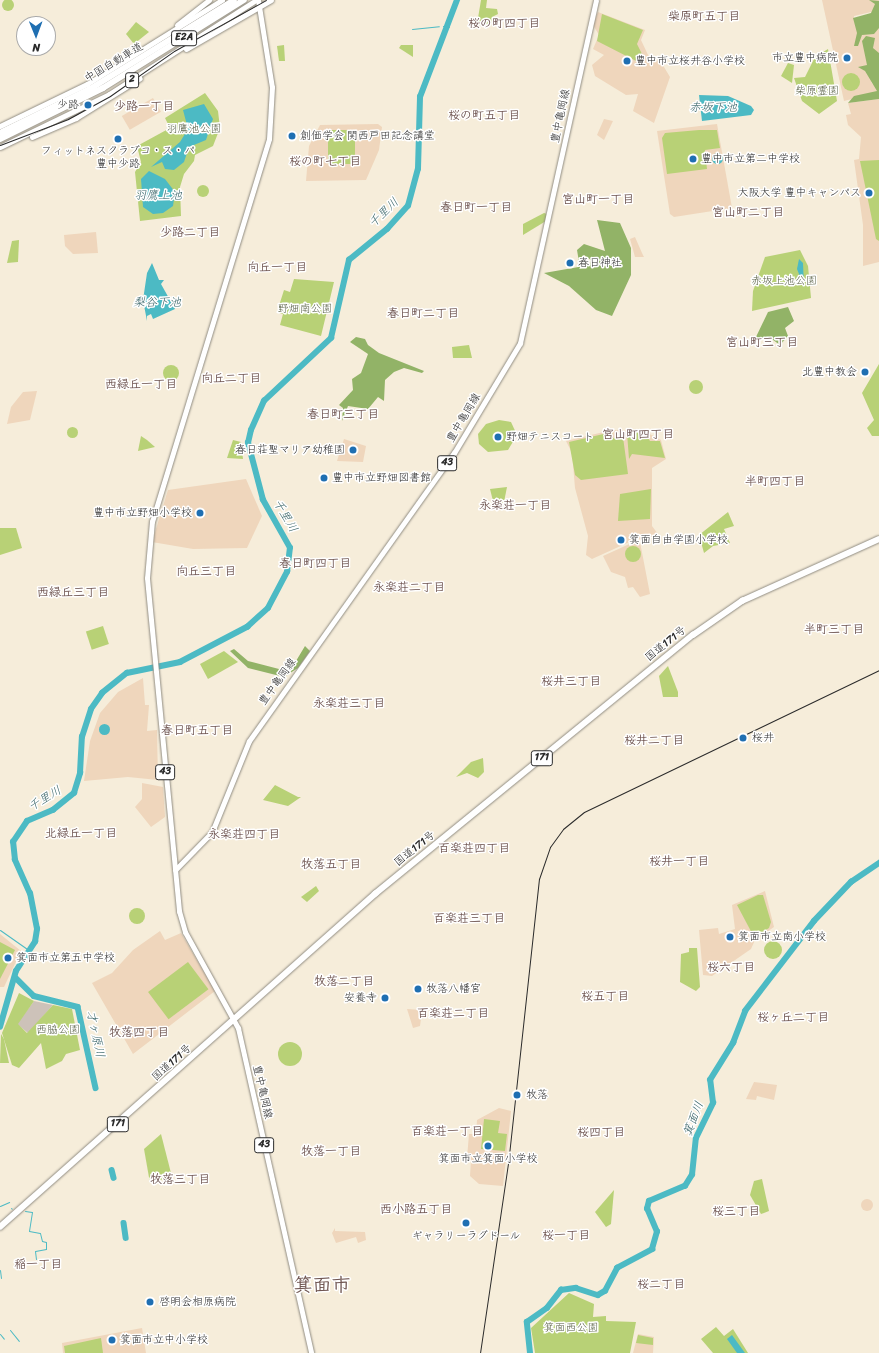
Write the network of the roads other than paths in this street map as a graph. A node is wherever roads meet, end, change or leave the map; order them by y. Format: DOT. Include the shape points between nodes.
graph roads {
  1 [pos="209,0"];
  2 [pos="222,0"];
  3 [pos="234,0"];
  4 [pos="244,0"];
  5 [pos="271,0"];
  6 [pos="596,0"];
  7 [pos="258,3"];
  8 [pos="156,42"];
  9 [pos="160,62"];
  10 [pos="0,126"];
  11 [pos="0,133"];
  12 [pos="0,139"];
  13 [pos="0,148"];
  14 [pos="879,539"];
  15 [pos="175,870"];
  16 [pos="236,1021"];
  17 [pos="0,1227"];
  18 [pos="311,1353"];
  1 -- 8 [label="main road"];
  2 -- 8 [label="main road, 2"];
  3 -- 11 [label="highway, 中国自動車道 / E2A" via="82,94"];
  4 -- 12 [label="highway, 中国自動車道 / E2A" via="97,92"];
  5 -- 7 [label="main road"];
  6 -- 15 [label="main road, 豊中亀岡線 / 43" via="520,343 454,453 249,741 212,832"];
  7 -- 9 [label="main road"];
  7 -- 9 [label="main road, 2"];
  7 -- 15 [label="main road, 豊中亀岡線 / 43" via="272,87 270,134 152,521 147,565"];
  8 -- 10 [label="main road, 2" via="76,89"];
  9 -- 13 [label="main road, 2" via="121,92 76,118"];
  14 -- 16 [label="highway, 国道171号 / 171" via="729,608 375,894"];
  15 -- 16 [label="main road, 豊中亀岡線 / 43" via="181,922"];
  16 -- 17 [label="highway, 国道171号 / 171"];
  16 -- 18 [label="main road, 豊中亀岡線 / 43"];
}
